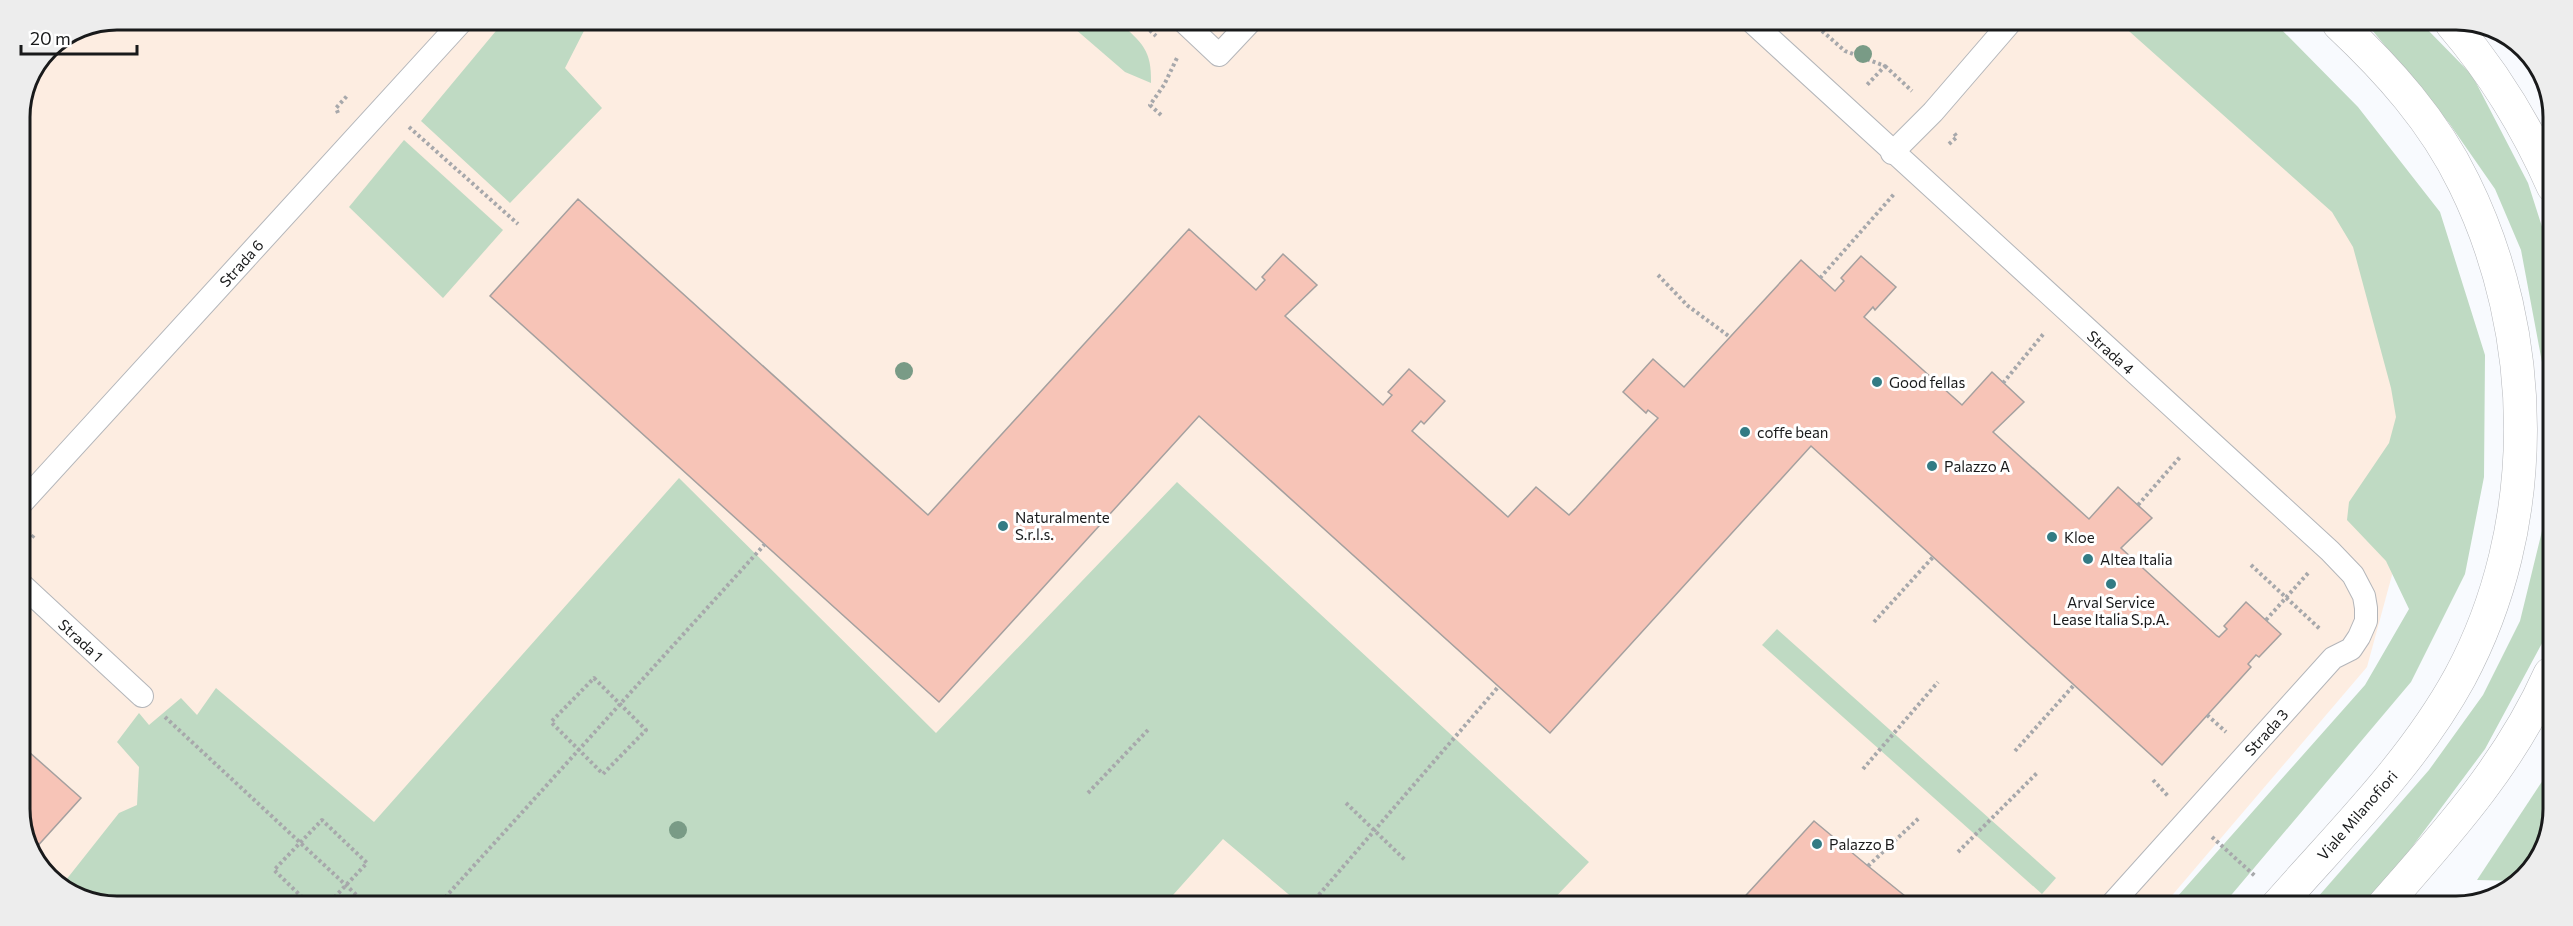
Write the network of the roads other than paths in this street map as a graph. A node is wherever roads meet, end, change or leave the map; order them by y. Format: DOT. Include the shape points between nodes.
graph roads {
  1 [pos="454,30"];
  2 [pos="1192,30"];
  3 [pos="1243,30"];
  4 [pos="1761,30"];
  5 [pos="2004,30"];
  6 [pos="2345,30"];
  7 [pos="2457,30"];
  8 [pos="1892,153"];
  9 [pos="2543,165"];
  10 [pos="30,494"];
  11 [pos="2330,551"];
  12 [pos="30,592"];
  13 [pos="2543,688"];
  14 [pos="142,696"];
  15 [pos="2119,896"];
  16 [pos="2286,896"];
  17 [pos="2392,896"];
  1 -- 10 [label="lane, Strada 6"];
  2 -- 3 [label="lane" via="1219,56"];
  4 -- 8 [label="lane, Strada 4"];
  5 -- 8 [label="lane"];
  6 -- 16 [label="main road, Viale Milanofiori" via="2407,94 2463,181 2494,257 2508,310 2517,365 2521,446 2517,498 2506,550 2472,650 2434,721 2402,764"];
  7 -- 9 [label="main road" via="2505,94"];
  8 -- 11 [label="lane, Strada 4"];
  11 -- 15 [label="lane, Strada 3" via="2354,575 2364,596 2366,621 2359,637 2351,649 2333,658"];
  12 -- 14 [label="lane, Strada 1"];
  13 -- 17 [label="main road" via="2517,739 2483,790"];
}
